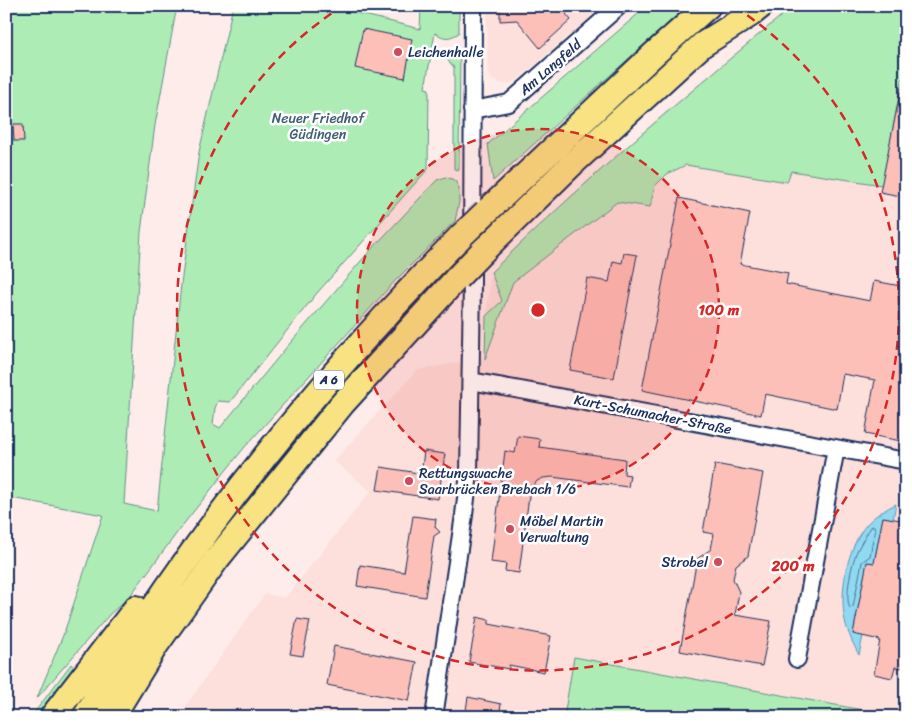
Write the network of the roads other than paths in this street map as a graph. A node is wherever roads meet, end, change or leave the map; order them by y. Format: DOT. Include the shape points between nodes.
graph roads {
  1 [pos="473,6"];
  2 [pos="620,6"];
  3 [pos="708,6"];
  4 [pos="746,6"];
  5 [pos="762,6"];
  6 [pos="702,46"];
  7 [pos="472,110"];
  8 [pos="471,381"];
  9 [pos="836,448"];
  10 [pos="906,461"];
  11 [pos="206,531"];
  12 [pos="156,646"];
  13 [pos="797,659"];
  14 [pos="52,717"];
  15 [pos="84,717"];
  16 [pos="112,717"];
  17 [pos="125,717"];
  18 [pos="434,717"];
  1 -- 7 [label="street"];
  2 -- 7 [label="street, Am Langfeld" via="508,103"];
  3 -- 11 [label="highway, A 6, bridge" via="486,212 395,304 321,388"];
  4 -- 6 [label="highway"];
  5 -- 6 [label="highway, A 6"];
  6 -- 12 [label="highway, A 6, bridge" via="572,164 481,254 343,403 216,558"];
  7 -- 8 [label="street"];
  8 -- 9 [label="street, Kurt-Schumacher-Straße"];
  8 -- 18 [label="street" via="469,473"];
  9 -- 10 [label="street, Kurt-Schumacher-Straße"];
  9 -- 13 [label="street"];
  11 -- 14 [label="highway" via="142,600"];
  11 -- 15 [label="highway, A 6" via="130,642"];
  12 -- 16 [label="highway, A 6"];
  12 -- 17 [label="highway, A 6"];
}
